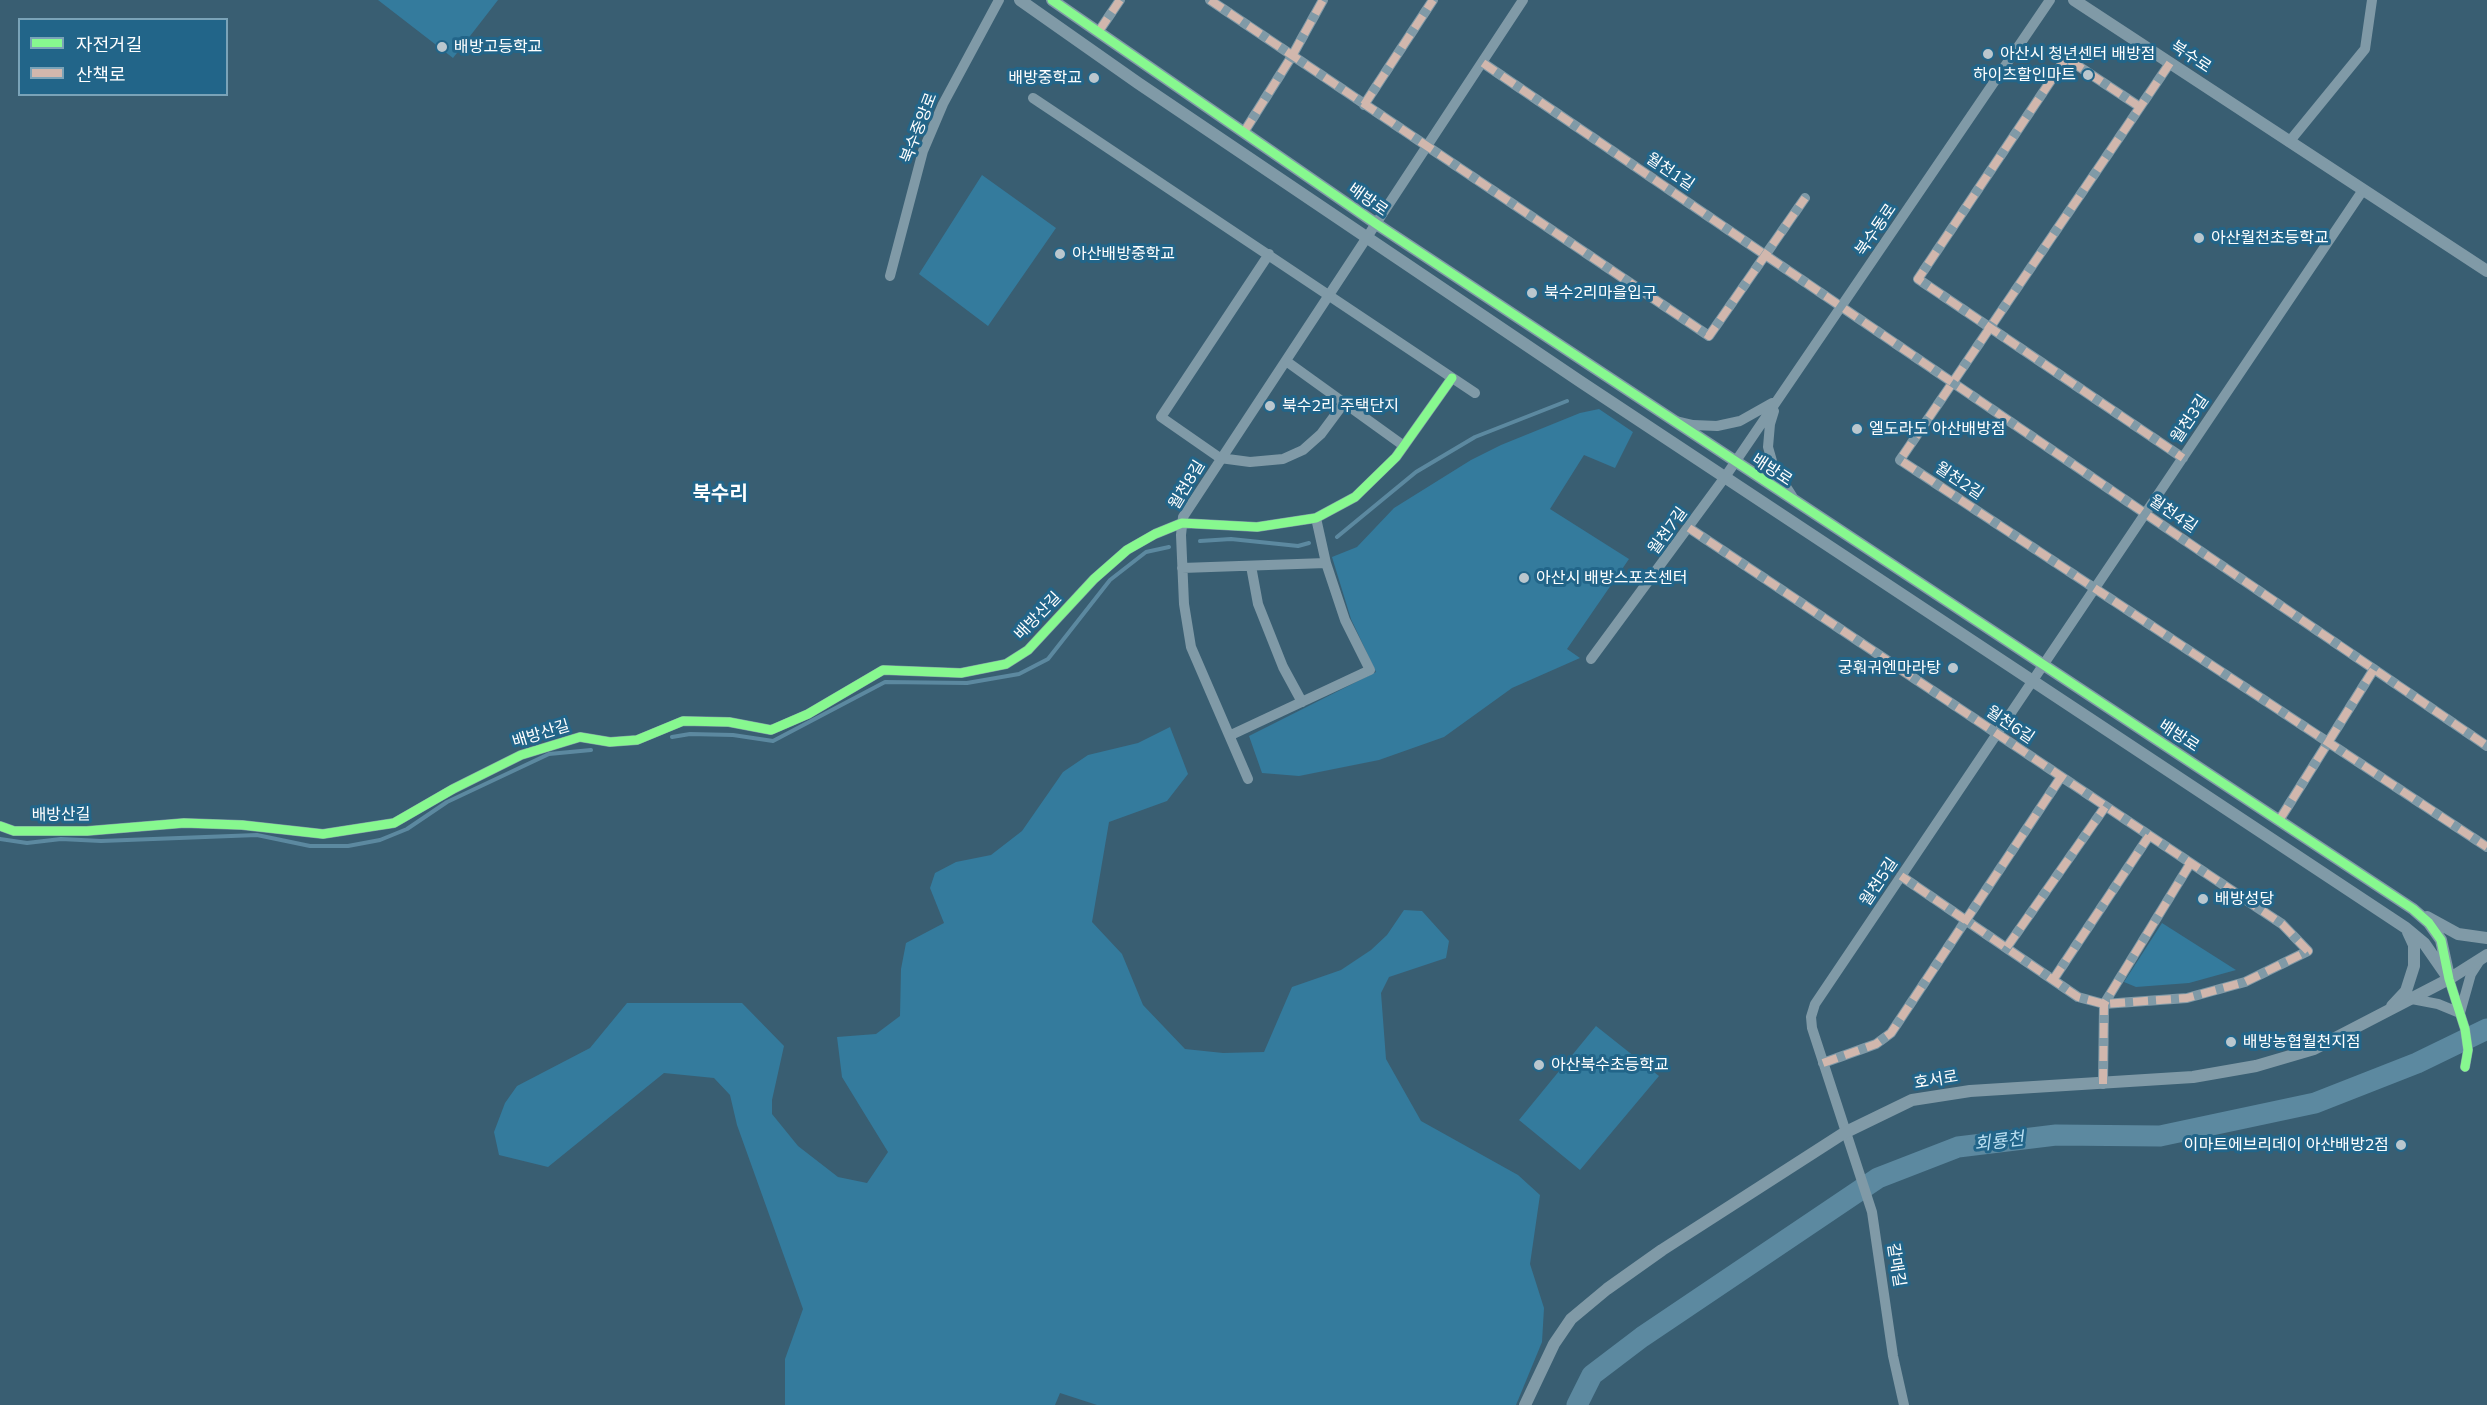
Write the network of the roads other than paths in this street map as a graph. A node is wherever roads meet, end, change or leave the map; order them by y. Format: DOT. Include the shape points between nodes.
graph roads {
  1 [pos="999,0"];
  2 [pos="1020,0"];
  3 [pos="1052,0"];
  4 [pos="1120,0"];
  5 [pos="1210,0"];
  6 [pos="1323,0"];
  7 [pos="1523,0"];
  8 [pos="2050,0"];
  9 [pos="2074,0"];
  10 [pos="2372,0"];
  11 [pos="1222,3"];
  12 [pos="1427,3"];
  13 [pos="1099,31"];
  14 [pos="1292,56"];
  15 [pos="1483,63"];
  16 [pos="2170,63"];
  17 [pos="1033,98"];
  18 [pos="1364,105"];
  19 [pos="2140,106"];
  20 [pos="1244,132"];
  21 [pos="2289,142"];
  22 [pos="1428,148"];
  23 [pos="2362,190"];
  24 [pos="1805,198"];
  25 [pos="1378,225"];
  26 [pos="1368,239"];
  27 [pos="1269,254"];
  28 [pos="1765,255"];
  29 [pos="2487,272"];
  30 [pos="890,276"];
  31 [pos="1331,294"];
  32 [pos="1841,307"];
  33 [pos="1990,328"];
  34 [pos="1286,361"];
  35 [pos="1452,378"];
  36 [pos="1952,382"];
  37 [pos="1475,393"];
  38 [pos="1779,398"];
  39 [pos="1344,403"];
  40 [pos="1669,419"];
  41 [pos="1404,446"];
  42 [pos="1220,458"];
  43 [pos="2182,458"];
  44 [pos="1734,463"];
  45 [pos="1725,477"];
  46 [pos="1805,509"];
  47 [pos="2145,513"];
  48 [pos="1316,518"];
  49 [pos="1182,523"];
  50 [pos="1689,528"];
  51 [pos="1326,562"];
  52 [pos="1251,566"];
  53 [pos="1182,568"];
  54 [pos="2094,589"];
  55 [pos="1591,659"];
  56 [pos="2043,665"];
  57 [pos="2374,669"];
  58 [pos="2033,679"];
  59 [pos="1302,702"];
  60 [pos="1997,734"];
  61 [pos="1231,735"];
  62 [pos="2327,743"];
  63 [pos="2487,746"];
  64 [pos="2061,777"];
  65 [pos="1248,779"];
  66 [pos="2105,807"];
  67 [pos="2280,819"];
  68 [pos="0,826"];
  69 [pos="2149,836"];
  70 [pos="2487,847"];
  71 [pos="2190,864"];
  72 [pos="1901,876"];
  73 [pos="2410,908"];
  74 [pos="1964,920"];
  75 [pos="2406,928"];
  76 [pos="2487,938"];
  77 [pos="2007,947"];
  78 [pos="2484,957"];
  79 [pos="2053,980"];
  80 [pos="2449,980"];
  81 [pos="2412,999"];
  82 [pos="2104,1004"];
  83 [pos="2460,1004"];
  84 [pos="2387,1012"];
  85 [pos="1823,1063"];
  86 [pos="2465,1067"];
  87 [pos="2103,1084"];
  88 [pos="1844,1133"];
  89 [pos="1525,1405"];
  90 [pos="1904,1405"];
  1 -- 30 [label="street, 북수중앙로" via="943,104 923,152"];
  2 -- 26 [label="street, 배방로"];
  3 -- 13 [label="street, 배방로"];
  4 -- 13 [label="street"];
  5 -- 11 [label="street"];
  6 -- 14 [label="street"];
  7 -- 15 [label="street, 배방로"];
  8 -- 32 [label="street, 북수동로"];
  9 -- 16 [label="street, 북수로"];
  10 -- 21 [label="street" via="2364,49"];
  11 -- 14 [label="street"];
  12 -- 18 [label="street"];
  13 -- 20 [label="street, 배방로"];
  14 -- 18 [label="street"];
  14 -- 20 [label="street"];
  15 -- 22 [label="street, 배방로"];
  15 -- 28 [label="street, 월천1길"];
  16 -- 19 [label="street, 월천2길"];
  16 -- 21 [label="street, 북수로"];
  17 -- 27 [label="street"];
  18 -- 22 [label="street"];
  19 -- 33 [label="street, 월천2길"];
  19 -- 33 [label="street" via="2066,58 1918,279"];
  20 -- 25 [label="street, 배방로"];
  21 -- 23 [label="street, 북수로"];
  22 -- 25 [label="street, 배방로"];
  22 -- 28 [label="street" via="1709,336"];
  23 -- 29 [label="street, 북수로"];
  23 -- 43 [label="street, 월천3길"];
  24 -- 28 [label="street"];
  25 -- 26 [label="street, 배방로"];
  25 -- 40 [label="street, 배방로"];
  26 -- 31 [label="street, 월천8길"];
  26 -- 45 [label="street, 배방로"];
  27 -- 31 [label="street"];
  27 -- 42 [label="street" via="1161,417"];
  28 -- 32 [label="street, 월천1길"];
  31 -- 34 [label="street, 월천8길"];
  31 -- 35 [label="street"];
  32 -- 36 [label="street, 월천4길"];
  32 -- 38 [label="street, 북수동로"];
  33 -- 36 [label="street, 월천2길"];
  33 -- 43 [label="street"];
  34 -- 39 [label="street"];
  34 -- 42 [label="street, 월천8길"];
  35 -- 37 [label="street"];
  35 -- 41 [label="street"];
  36 -- 47 [label="street, 월천4길"];
  36 -- 54 [label="street, 월천2길" via="1900,460"];
  38 -- 40 [label="street" via="1750,416 1717,426"];
  38 -- 44 [label="street, 북수동로"];
  38 -- 46 [label="street" via="1770,424 1768,447 1786,489"];
  39 -- 41 [label="street"];
  39 -- 42 [label="street" via="1304,450 1283,459 1250,462"];
  40 -- 44 [label="street, 배방로"];
  41 -- 48 [label="street" via="1355,497"];
  42 -- 49 [label="street, 월천8길"];
  43 -- 47 [label="street, 월천3길"];
  44 -- 45 [label="street, 북수동로"];
  44 -- 46 [label="street, 배방로"];
  45 -- 50 [label="street, 월천7길"];
  45 -- 58 [label="street, 배방로"];
  46 -- 56 [label="street, 배방로"];
  47 -- 54 [label="street, 월천3길"];
  47 -- 57 [label="street, 월천4길"];
  48 -- 49 [label="street" via="1257,527"];
  48 -- 51 [label="street"];
  49 -- 53 [label="street, 월천8길"];
  49 -- 68 [label="street, 배방산길" via="1127,550 1028,650 1006,664 961,673 883,670 808,714 771,730 729,722 684,721 637,740 610,742 580,737 521,754 394,823 323,834 184,823 87,831 14,831"];
  50 -- 55 [label="street, 월천7길"];
  50 -- 60 [label="street, 월천6길"];
  51 -- 52 [label="street"];
  51 -- 59 [label="street" via="1345,620 1370,670"];
  52 -- 53 [label="street"];
  52 -- 59 [label="street" via="1258,604"];
  53 -- 61 [label="street, 월천8길" via="1191,647"];
  54 -- 56 [label="street, 월천3길"];
  54 -- 62 [label="street, 월천2길"];
  56 -- 58 [label="street, 월천5길"];
  56 -- 67 [label="street, 배방로"];
  57 -- 62 [label="street"];
  57 -- 63 [label="street, 월천4길"];
  58 -- 60 [label="street, 월천5길"];
  58 -- 75 [label="street, 배방로"];
  59 -- 61 [label="street"];
  60 -- 64 [label="street, 월천6길"];
  60 -- 72 [label="street, 월천5길"];
  61 -- 65 [label="street, 월천8길"];
  62 -- 67 [label="street"];
  62 -- 70 [label="street, 월천2길"];
  64 -- 66 [label="street, 월천6길"];
  64 -- 74 [label="street"];
  66 -- 69 [label="street, 월천6길"];
  66 -- 77 [label="street"];
  67 -- 73 [label="street, 배방로"];
  69 -- 71 [label="street, 월천6길"];
  69 -- 79 [label="street"];
  71 -- 82 [label="street"];
  71 -- 82 [label="street, 월천6길" via="2282,924 2308,951 2245,982 2187,998"];
  72 -- 74 [label="street"];
  72 -- 85 [label="street, 월천5길" via="1815,1004 1812,1028"];
  73 -- 76 [label="street" via="2458,934"];
  73 -- 80 [label="street, 배방로" via="2429,923 2441,940"];
  74 -- 77 [label="street"];
  74 -- 85 [label="street" via="1891,1033 1876,1044"];
  75 -- 80 [label="street, 배방로" via="2424,943"];
  75 -- 84 [label="street" via="2414,945 2414,966 2406,990"];
  77 -- 79 [label="street"];
  78 -- 80 [label="street, 호서로"];
  78 -- 83 [label="street"];
  79 -- 82 [label="street" via="2078,998"];
  80 -- 81 [label="street, 호서로"];
  80 -- 83 [label="street"];
  81 -- 83 [label="street"];
  81 -- 84 [label="street, 호서로"];
  82 -- 87 [label="street"];
  83 -- 86 [label="street" via="2468,1050"];
  84 -- 87 [label="street, 호서로" via="2314,1049 2256,1066 2193,1077"];
  85 -- 88 [label="street, 월천5길"];
  87 -- 88 [label="street, 호서로" via="1970,1091 1912,1100"];
  88 -- 89 [label="street, 호서로" via="1662,1250 1581,1310 1554,1344"];
  88 -- 90 [label="street, 갈매길" via="1872,1212"];
}
